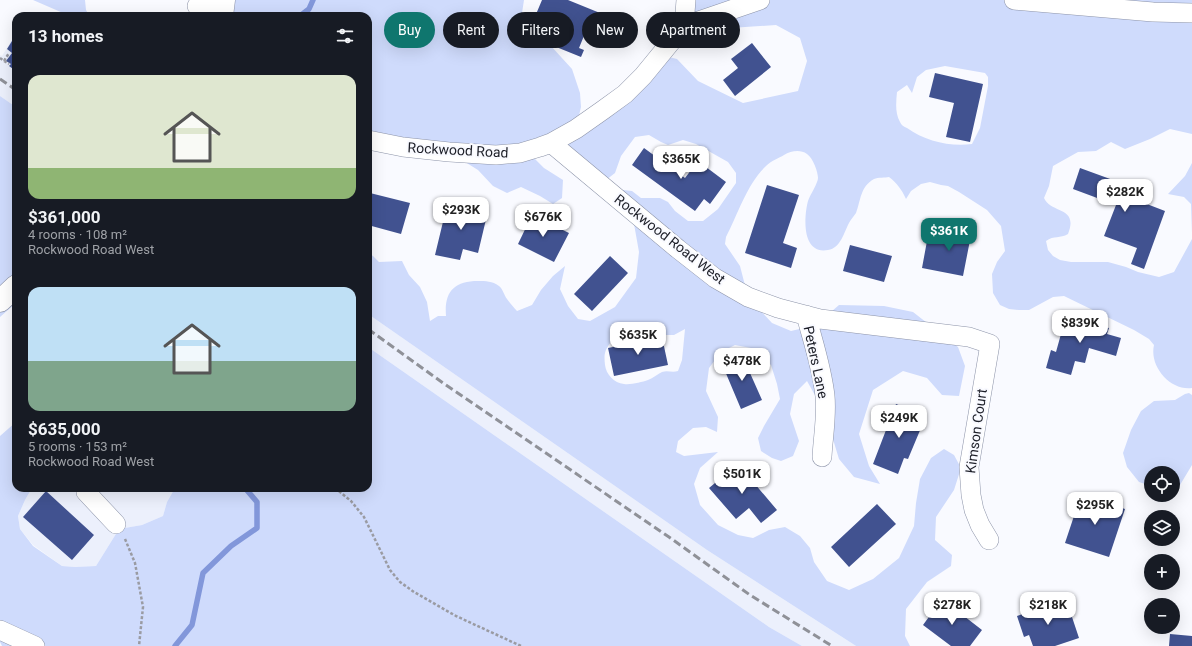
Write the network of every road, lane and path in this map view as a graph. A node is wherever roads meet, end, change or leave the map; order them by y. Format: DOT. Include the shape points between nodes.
graph roads {
  1 [pos="686,0"];
  2 [pos="760,0"];
  3 [pos="1014,0"];
  4 [pos="197,6"];
  5 [pos="223,8"];
  6 [pos="685,12"];
  7 [pos="725,12"];
  8 [pos="1192,13"];
  9 [pos="666,48"];
  10 [pos="9,52"];
  11 [pos="0,58"];
  12 [pos="4,61"];
  13 [pos="9,64"];
  14 [pos="372,141"];
  15 [pos="551,143"];
  16 [pos="12,290"];
  17 [pos="0,301"];
  18 [pos="806,315"];
  19 [pos="990,344"];
  20 [pos="822,457"];
  21 [pos="86,492"];
  22 [pos="340,492"];
  23 [pos="116,524"];
  24 [pos="989,540"];
  25 [pos="0,630"];
  26 [pos="35,646"];
  27 [pos="139,646"];
  28 [pos="521,646"];
  1 -- 6 [label="street"];
  2 -- 7 [label="street"];
  3 -- 8 [label="street"];
  4 -- 5 [label="street"];
  9 -- 15 [label="street, Rockwood Road" via="644,76 624,94 576,129"];
  10 -- 12 [label="path"];
  11 -- 12 [label="path"];
  12 -- 13 [label="path"];
  14 -- 15 [label="street, Rockwood Road" via="403,147 496,155 520,153"];
  15 -- 18 [label="street, Rockwood Road West" via="715,278 748,297"];
  16 -- 17 [label="main road"];
  18 -- 19 [label="street, Rockwood Road West" via="820,319 969,337"];
  18 -- 20 [label="street, Peters Lane" via="825,397"];
  19 -- 24 [label="street, Kimson Court" via="969,467 974,510"];
  21 -- 23 [label="street"];
  22 -- 28 [label="path" via="364,517 390,570 400,582 456,616"];
  23 -- 27 [label="path" via="130,549 140,587 143,607"];
  25 -- 26 [label="street"];
}
